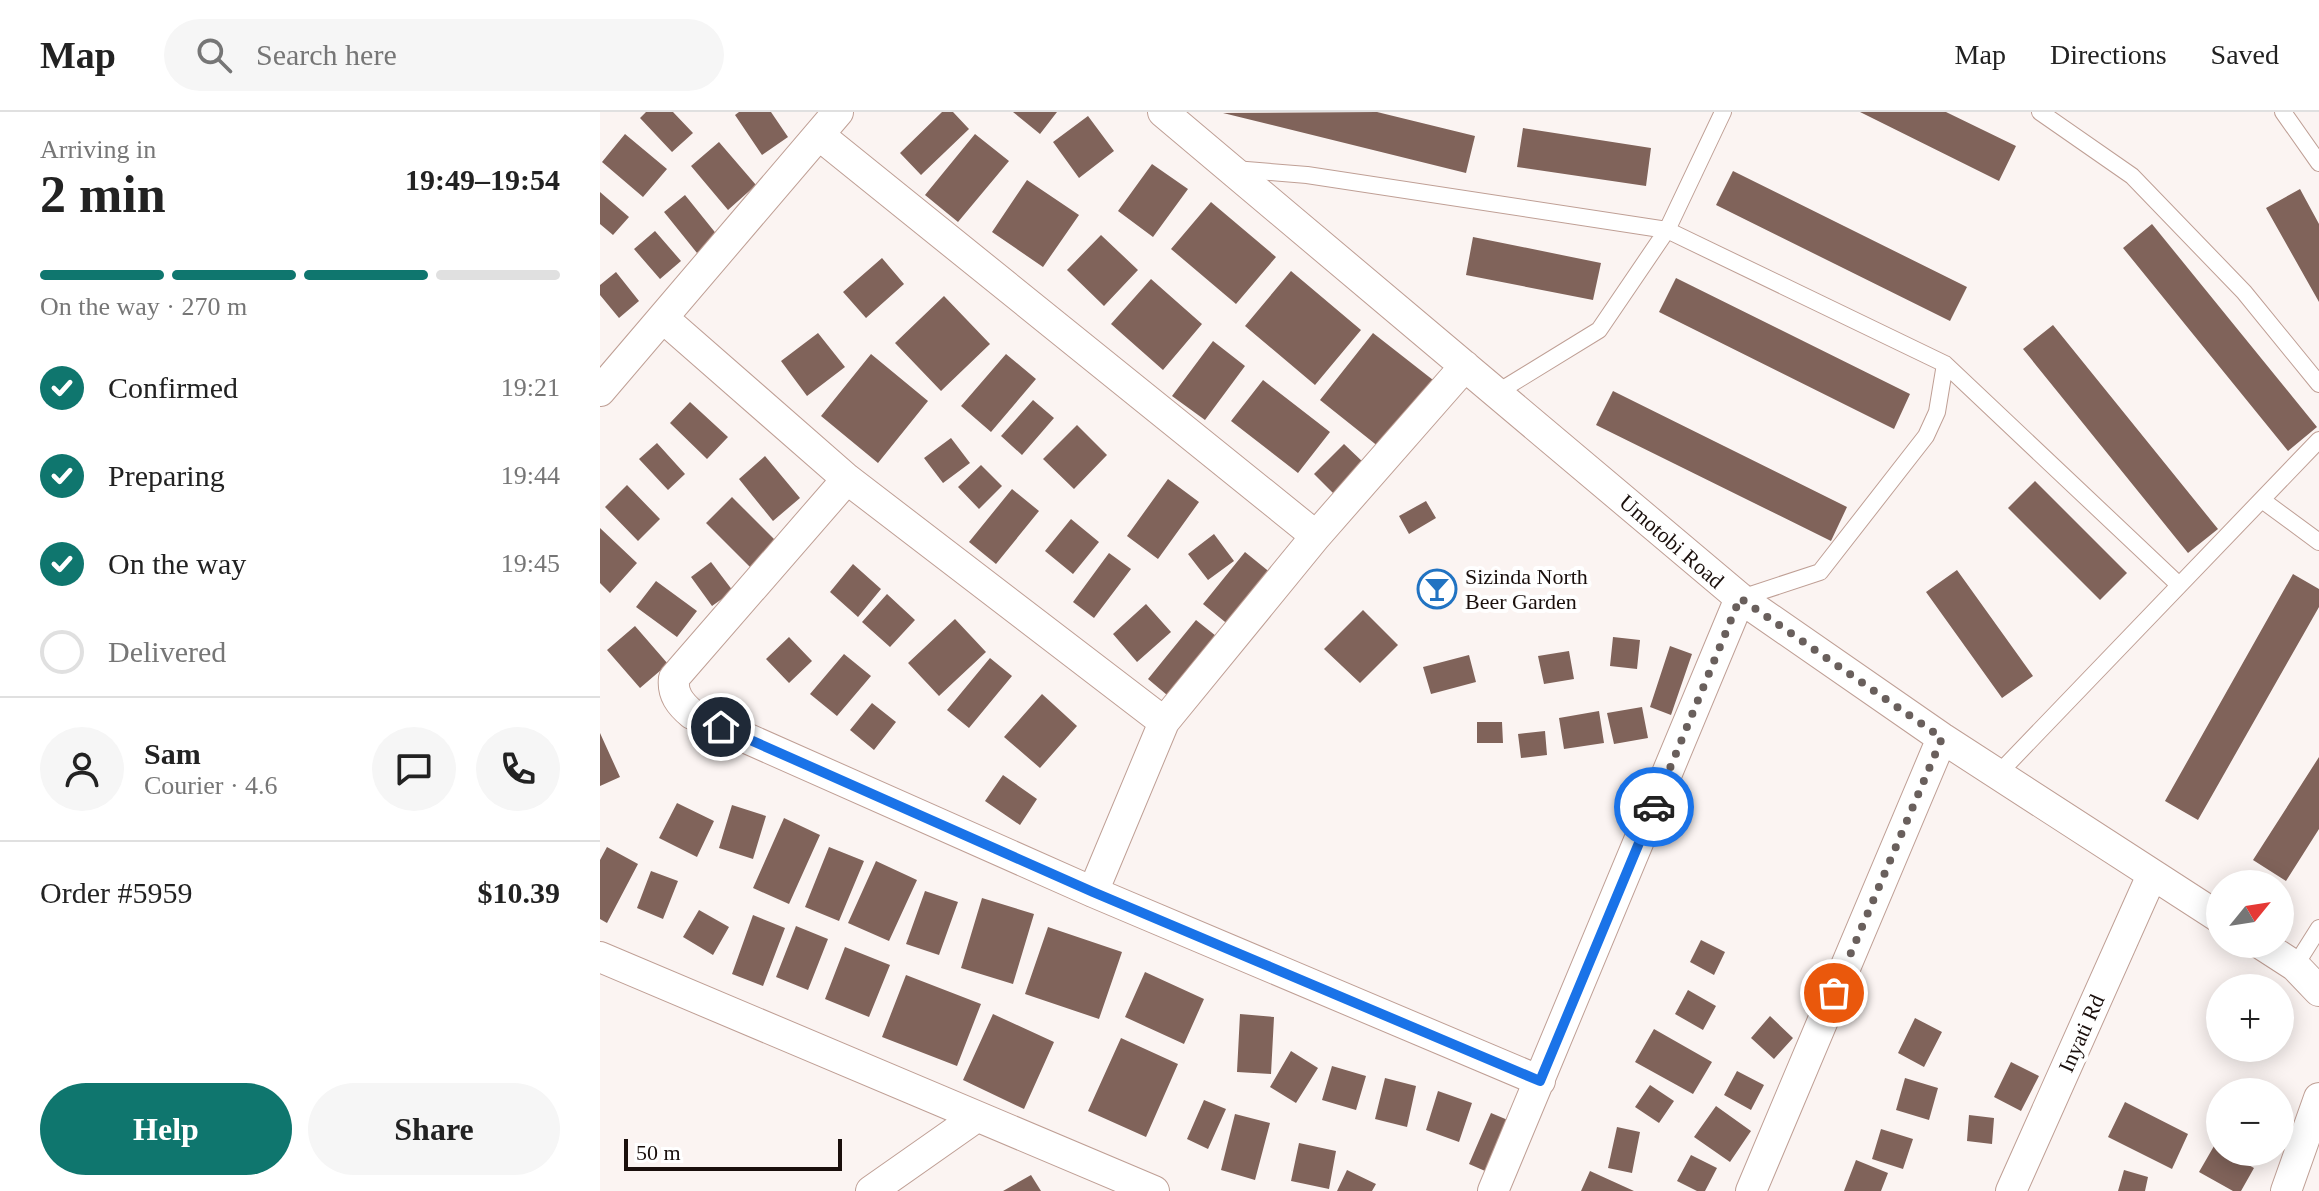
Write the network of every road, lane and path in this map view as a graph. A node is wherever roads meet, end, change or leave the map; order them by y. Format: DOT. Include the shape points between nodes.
graph roads {
  1 [pos="1163,112"];
  2 [pos="1723,112"];
  3 [pos="2040,112"];
  4 [pos="2283,112"];
  5 [pos="828,123"];
  6 [pos="2319,163"];
  7 [pos="1231,169"];
  8 [pos="1667,230"];
  9 [pos="663,318"];
  10 [pos="1945,364"];
  11 [pos="1465,366"];
  12 [pos="2319,384"];
  13 [pos="600,391"];
  14 [pos="1498,392"];
  15 [pos="2319,440"];
  16 [pos="847,479"];
  17 [pos="2262,500"];
  18 [pos="1316,536"];
  19 [pos="2319,542"];
  20 [pos="2178,584"];
  21 [pos="1740,598"];
  22 [pos="1164,722"];
  23 [pos="1942,738"];
  24 [pos="1998,774"];
  25 [pos="2152,875"];
  26 [pos="1093,892"];
  27 [pos="2206,909"];
  28 [pos="2319,928"];
  29 [pos="600,957"];
  30 [pos="2283,958"];
  31 [pos="2295,966"];
  32 [pos="2319,991"];
  33 [pos="1540,1081"];
  34 [pos="2319,1098"];
  35 [pos="975,1118"];
  36 [pos="871,1191"];
  37 [pos="1154,1191"];
  38 [pos="1493,1191"];
  39 [pos="1751,1191"];
  40 [pos="2011,1191"];
  41 [pos="2286,1191"];
  1 -- 7 [label="street, Umotobi Road"];
  2 -- 8 [label="lane"];
  3 -- 12 [label="lane" via="2132,176 2244,292"];
  4 -- 6 [label="lane"];
  5 -- 9 [label="street"];
  5 -- 18 [label="street"];
  7 -- 8 [label="lane" via="1307,175"];
  7 -- 11 [label="street, Umotobi Road"];
  8 -- 10 [label="lane"];
  8 -- 14 [label="lane" via="1599,330"];
  9 -- 13 [label="street"];
  9 -- 16 [label="street"];
  10 -- 20 [label="lane"];
  10 -- 21 [label="lane" via="1937,412 1926,436 1820,572"];
  11 -- 14 [label="street, Umotobi Road"];
  11 -- 18 [label="street"];
  14 -- 21 [label="street, Umotobi Road"];
  15 -- 17 [label="lane"];
  16 -- 22 [label="street"];
  16 -- 26 [label="street" via="674,678 674,693 692,714"];
  17 -- 19 [label="lane"];
  17 -- 20 [label="lane"];
  18 -- 22 [label="street"];
  20 -- 24 [label="lane"];
  21 -- 23 [label="street, Umotobi Road"];
  21 -- 33 [label="street"];
  22 -- 26 [label="street"];
  23 -- 24 [label="street, Umotobi Road"];
  23 -- 39 [label="street"];
  24 -- 25 [label="street, Umotobi Road"];
  25 -- 27 [label="street, Umotobi Road"];
  25 -- 40 [label="street, Inyati Rd"];
  26 -- 33 [label="street"];
  28 -- 31 [label="lane"];
  29 -- 35 [label="street"];
  30 -- 31 [label="street"];
  31 -- 32 [label="street"];
  33 -- 38 [label="street"];
  34 -- 41 [label="street"];
  35 -- 36 [label="street"];
  35 -- 37 [label="street"];
}
